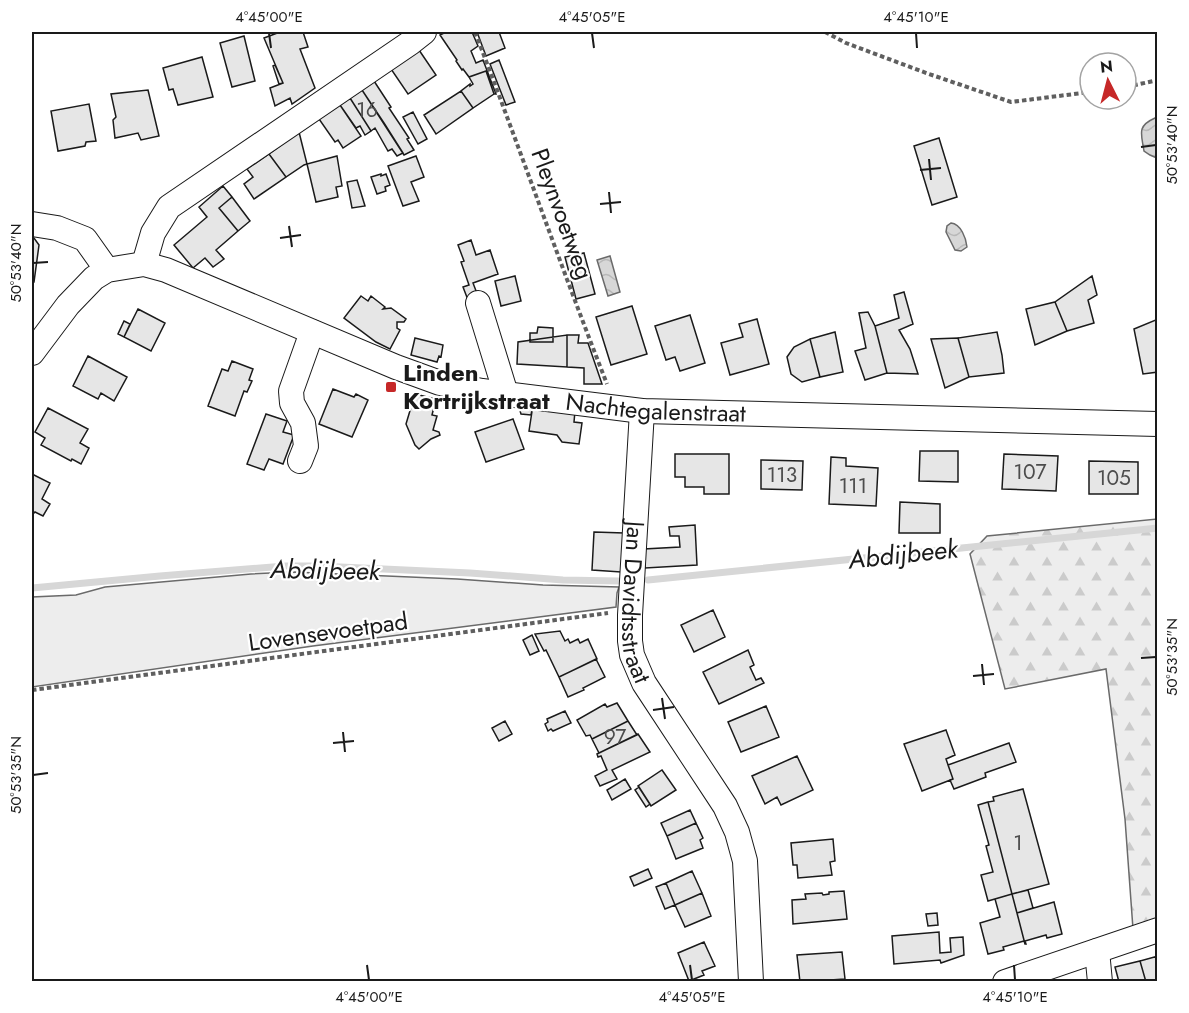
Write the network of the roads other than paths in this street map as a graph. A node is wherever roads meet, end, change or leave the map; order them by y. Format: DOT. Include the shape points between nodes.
graph roads {
  1 [pos="424,32"];
  2 [pos="32,224"];
  3 [pos="144,264"];
  4 [pos="107,270"];
  5 [pos="478,303"];
  6 [pos="312,332"];
  7 [pos="32,352"];
  8 [pos="506,394"];
  9 [pos="642,411"];
  10 [pos="1158,424"];
  11 [pos="300,461"];
  12 [pos="1158,930"];
  13 [pos="1097,951"];
  14 [pos="751,981"];
  15 [pos="1005,981"];
  16 [pos="1100,981"];
  1 -- 3 [label="street" via="169,207 153,233"];
  2 -- 4 [label="street" via="85,239"];
  3 -- 4 [label="street"];
  3 -- 6 [label="street, Nachtegalenstraat"];
  4 -- 7 [label="street" via="68,305"];
  5 -- 8 [label="street"];
  6 -- 8 [label="street, Nachtegalenstraat" via="440,383"];
  6 -- 11 [label="street" via="291,391 292,403 303,423 306,446"];
  8 -- 9 [label="street, Nachtegalenstraat"];
  9 -- 10 [label="street, Nachtegalenstraat"];
  9 -- 14 [label="street, Jan Davidtsstraat" via="630,615 632,655 644,683 737,832 745,861"];
  12 -- 13 [label="street"];
  13 -- 15 [label="street"];
  13 -- 16 [label="street"];
}
